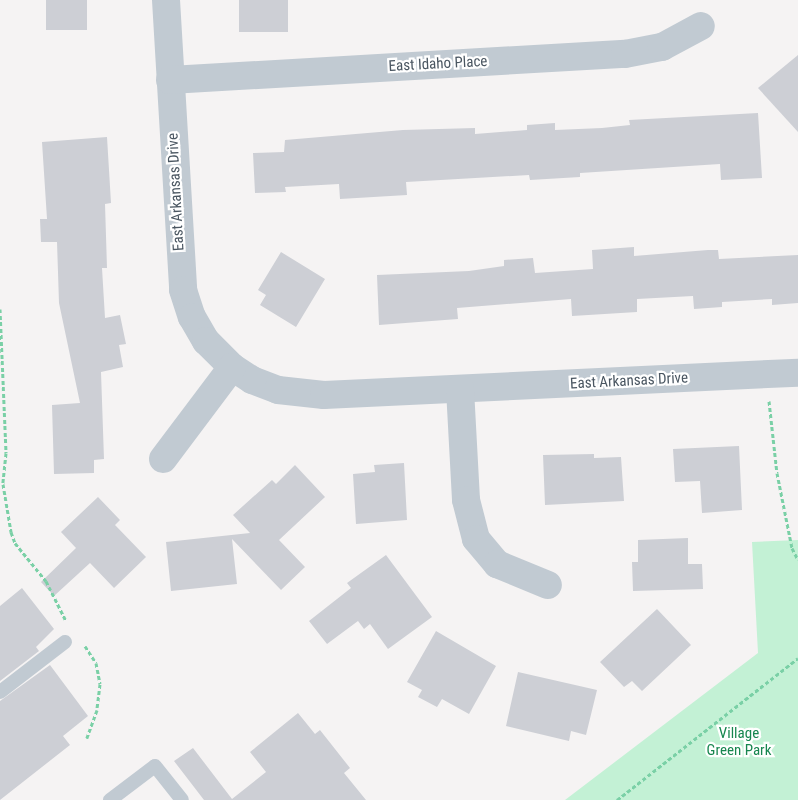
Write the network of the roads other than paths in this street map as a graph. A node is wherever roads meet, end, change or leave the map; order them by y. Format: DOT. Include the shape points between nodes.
graph roads {
  1 [pos="166,0"];
  2 [pos="700,26"];
  3 [pos="170,80"];
  4 [pos="232,367"];
  5 [pos="798,373"];
  6 [pos="460,389"];
  7 [pos="163,459"];
  8 [pos="548,585"];
  9 [pos="65,642"];
  10 [pos="0,692"];
  11 [pos="110,800"];
  12 [pos="182,800"];
  1 -- 3 [label="street, East Arkansas Drive"];
  2 -- 3 [label="street, East Idaho Place" via="662,47 625,54"];
  3 -- 4 [label="street, East Arkansas Drive" via="183,290 201,333"];
  4 -- 6 [label="street, East Arkansas Drive" via="264,386 295,393"];
  4 -- 7 [label="street"];
  5 -- 6 [label="street, East Arkansas Drive"];
  6 -- 8 [label="street" via="466,500 476,539 497,564"];
  9 -- 10 [label="lane"];
  11 -- 12 [label="lane" via="155,766"];
}
